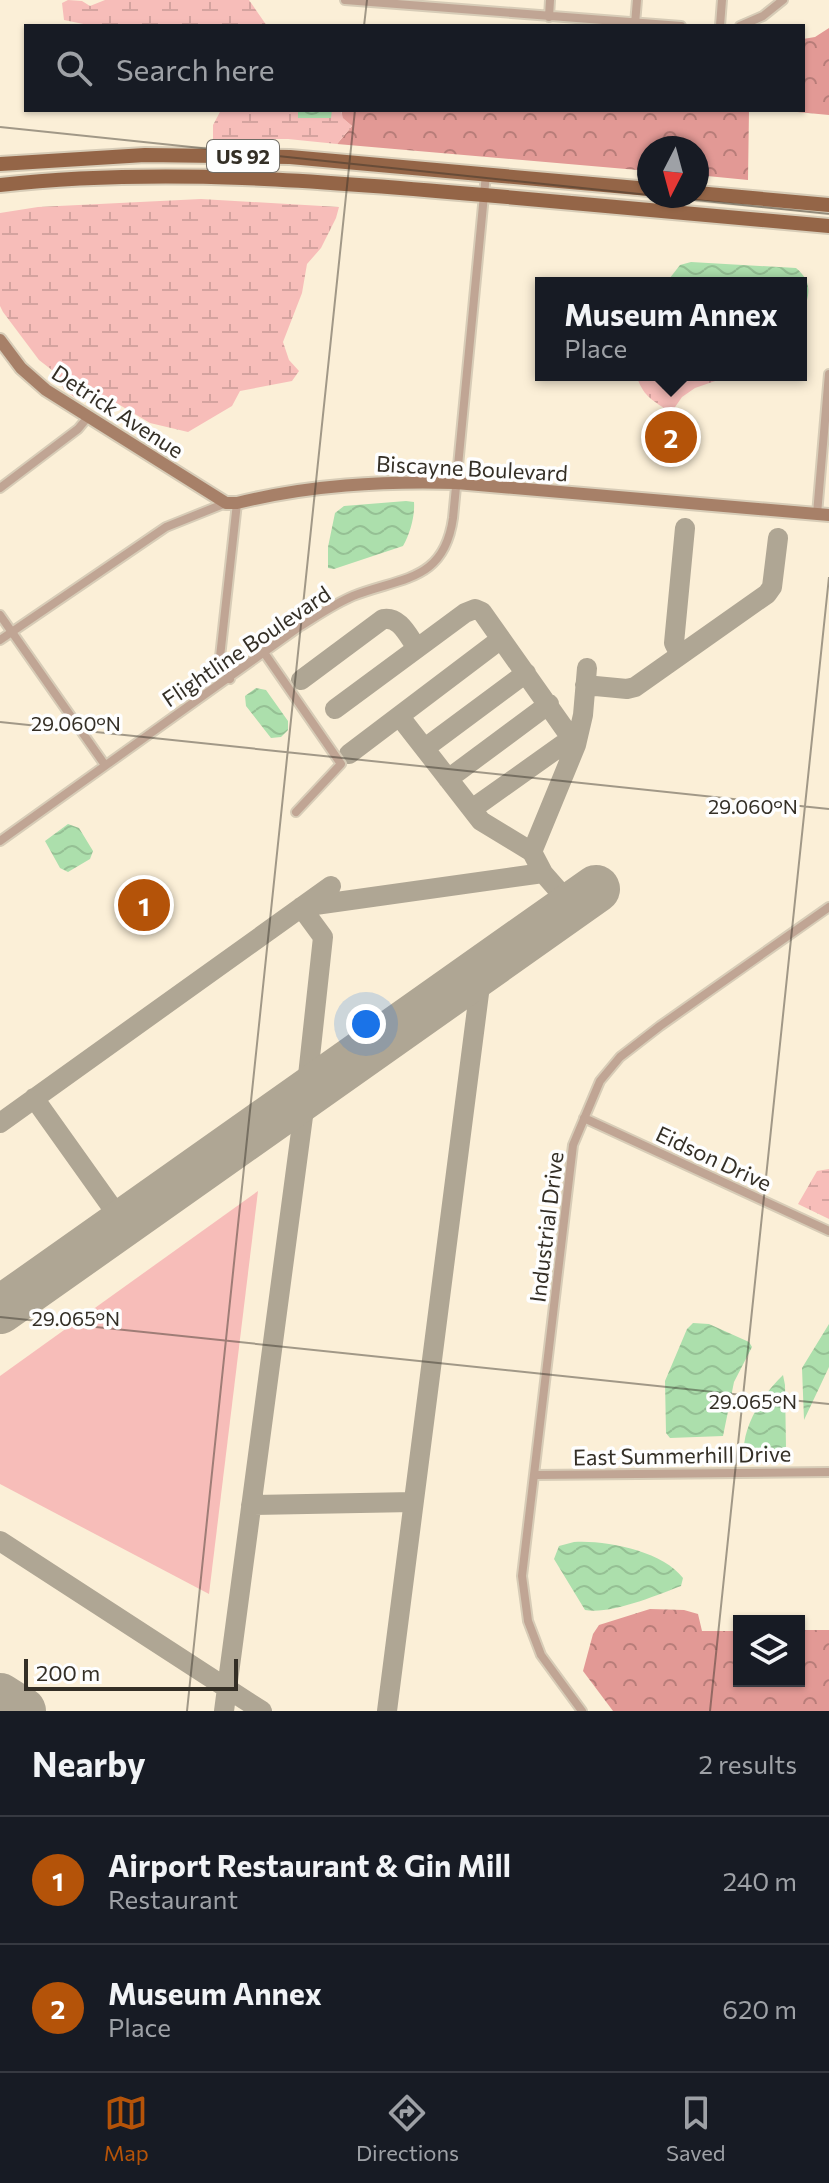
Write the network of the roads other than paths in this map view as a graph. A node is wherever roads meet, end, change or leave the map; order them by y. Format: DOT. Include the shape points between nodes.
graph roads {
  1 [pos="345,0"];
  2 [pos="550,0"];
  3 [pos="637,0"];
  4 [pos="722,0"];
  5 [pos="783,0"];
  6 [pos="549,17"];
  7 [pos="635,24"];
  8 [pos="720,24"];
  9 [pos="745,24"];
  10 [pos="243,156"];
  11 [pos="0,164"];
  12 [pos="486,174"];
  13 [pos="244,176"];
  14 [pos="0,185"];
  15 [pos="637,188"];
  16 [pos="709,194"];
  17 [pos="484,195"];
  18 [pos="829,205"];
  19 [pos="829,218"];
  20 [pos="810,224"];
  21 [pos="829,226"];
  22 [pos="0,340"];
  23 [pos="829,374"];
  24 [pos="88,417"];
  25 [pos="456,483"];
  26 [pos="0,488"];
  27 [pos="232,503"];
  28 [pos="823,514"];
  29 [pos="0,615"];
  30 [pos="11,632"];
  31 [pos="0,640"];
  32 [pos="265,654"];
  33 [pos="230,679"];
  34 [pos="105,765"];
  35 [pos="296,812"];
  36 [pos="0,841"];
  37 [pos="829,907"];
  38 [pos="584,1118"];
  39 [pos="829,1231"];
  40 [pos="829,1472"];
  41 [pos="535,1475"];
  42 [pos="582,1711"];
  1 -- 6 [label="street"];
  2 -- 6 [label="street"];
  3 -- 7 [label="street"];
  4 -- 8 [label="street"];
  5 -- 9 [label="street"];
  6 -- 7 [label="street"];
  10 -- 11 [label="main road, US 92"];
  10 -- 12 [label="main road, US 92"];
  10 -- 13 [label="street"];
  12 -- 15 [label="main road, US 92"];
  12 -- 17 [label="street, Flightline Boulevard"];
  13 -- 14 [label="main road, US 92"];
  13 -- 17 [label="main road, US 92"];
  16 -- 18 [label="main road"];
  17 -- 20 [label="main road, US 92"];
  17 -- 25 [label="street, Flightline Boulevard"];
  19 -- 20 [label="main road"];
  20 -- 21 [label="main road, US 92"];
  22 -- 24 [label="street, Detrick Avenue" via="29,376"];
  23 -- 28 [label="street"];
  24 -- 26 [label="street"];
  24 -- 27 [label="street, Detrick Avenue"];
  25 -- 27 [label="street, Biscayne Boulevard" via="314,487"];
  25 -- 28 [label="street, Biscayne Boulevard"];
  25 -- 32 [label="street, Flightline Boulevard" via="451,531 435,562 406,581 335,604"];
  27 -- 30 [label="street, Biscayne Boulevard" via="166,527"];
  27 -- 33 [label="street" via="220,646"];
  29 -- 30 [label="street"];
  30 -- 31 [label="street, Biscayne Boulevard"];
  30 -- 34 [label="street"];
  32 -- 33 [label="street, Flightline Boulevard"];
  32 -- 35 [label="street" via="341,764"];
  33 -- 34 [label="street, Flightline Boulevard"];
  34 -- 36 [label="street, Flightline Boulevard"];
  37 -- 38 [label="street, Industrial Drive" via="620,1057 600,1081"];
  38 -- 39 [label="street, Eidson Drive"];
  38 -- 41 [label="street, Industrial Drive" via="573,1145"];
  40 -- 41 [label="street, East Summerhill Drive"];
  41 -- 42 [label="street, Industrial Drive" via="522,1576 528,1621 541,1655"];
}
